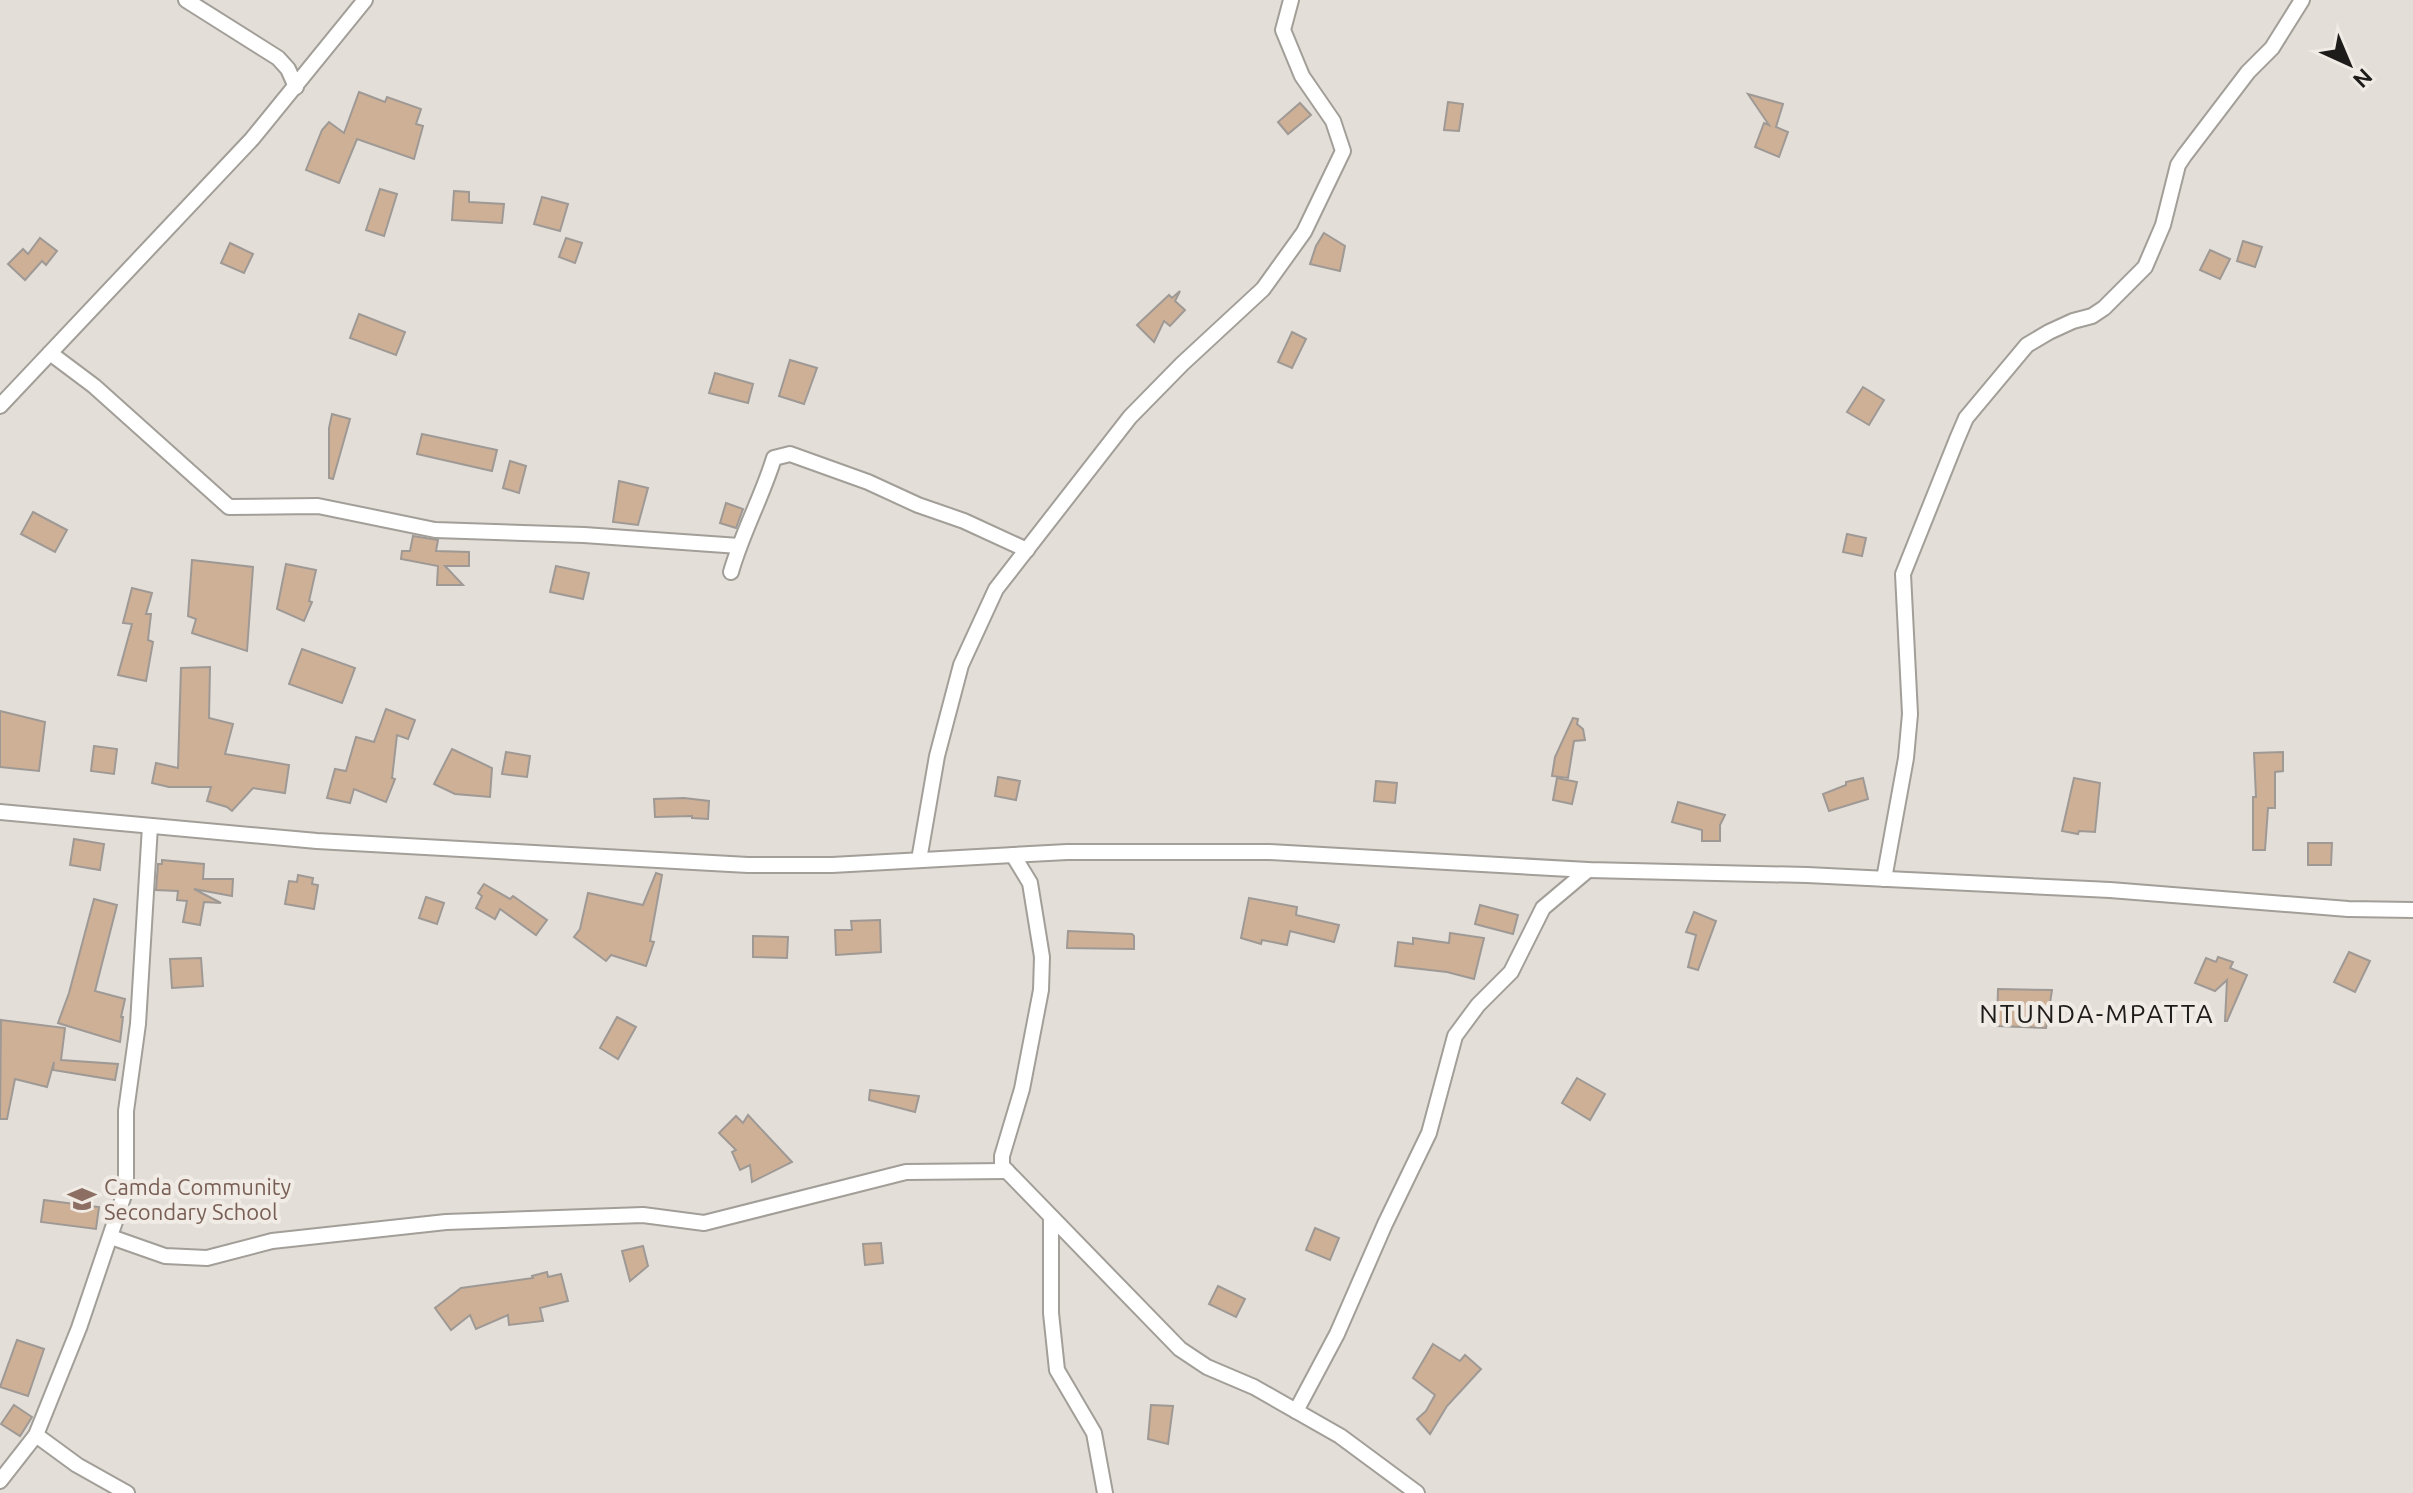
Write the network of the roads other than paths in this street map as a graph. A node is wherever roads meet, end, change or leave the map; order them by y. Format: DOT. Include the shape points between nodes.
graph roads {
  1 [pos="186,0"];
  2 [pos="365,0"];
  3 [pos="1291,0"];
  4 [pos="2302,0"];
  5 [pos="296,87"];
  6 [pos="50,353"];
  7 [pos="0,406"];
  8 [pos="739,546"];
  9 [pos="1027,550"];
  10 [pos="731,572"];
  11 [pos="0,812"];
  12 [pos="150,826"];
  13 [pos="1013,855"];
  14 [pos="919,860"];
  15 [pos="1588,870"];
  16 [pos="1884,879"];
  17 [pos="2413,910"];
  18 [pos="1007,1171"];
  19 [pos="1051,1217"];
  20 [pos="111,1237"];
  21 [pos="1296,1411"];
  22 [pos="36,1435"];
  23 [pos="0,1481"];
  24 [pos="127,1493"];
  25 [pos="1105,1493"];
  26 [pos="1417,1493"];
  1 -- 5 [label="street" via="278,58"];
  2 -- 5 [label="street"];
  3 -- 9 [label="street" via="1283,30 1302,76 1333,121 1343,151 1304,232 1263,289 1130,417"];
  4 -- 16 [label="street" via="2272,48 2178,165 2163,225 2145,267 2092,316 2027,345 1966,418 1903,574 1910,714"];
  5 -- 6 [label="street"];
  6 -- 7 [label="street"];
  6 -- 8 [label="street" via="229,507 318,506 435,530"];
  8 -- 9 [label="street" via="774,458 790,454"];
  8 -- 10 [label="street"];
  9 -- 14 [label="street" via="996,589 961,665 937,756"];
  11 -- 12 [label="street"];
  12 -- 14 [label="street" via="317,841 748,865"];
  12 -- 20 [label="street" via="138,1024 126,1111 126,1189"];
  13 -- 14 [label="street"];
  13 -- 15 [label="street" via="1269,852"];
  13 -- 18 [label="street" via="1030,883 1042,957 1022,1089 1002,1156"];
  15 -- 16 [label="street"];
  15 -- 21 [label="street" via="1543,908 1511,972 1455,1036 1429,1133"];
  16 -- 17 [label="street"];
  18 -- 19 [label="street"];
  18 -- 20 [label="street" via="906,1172 704,1223 643,1215 446,1222 272,1241 207,1258 165,1256"];
  19 -- 21 [label="street" via="1180,1349"];
  19 -- 25 [label="street" via="1057,1370 1094,1433"];
  20 -- 22 [label="street"];
  21 -- 26 [label="street"];
  22 -- 23 [label="street"];
  22 -- 24 [label="street"];
}
